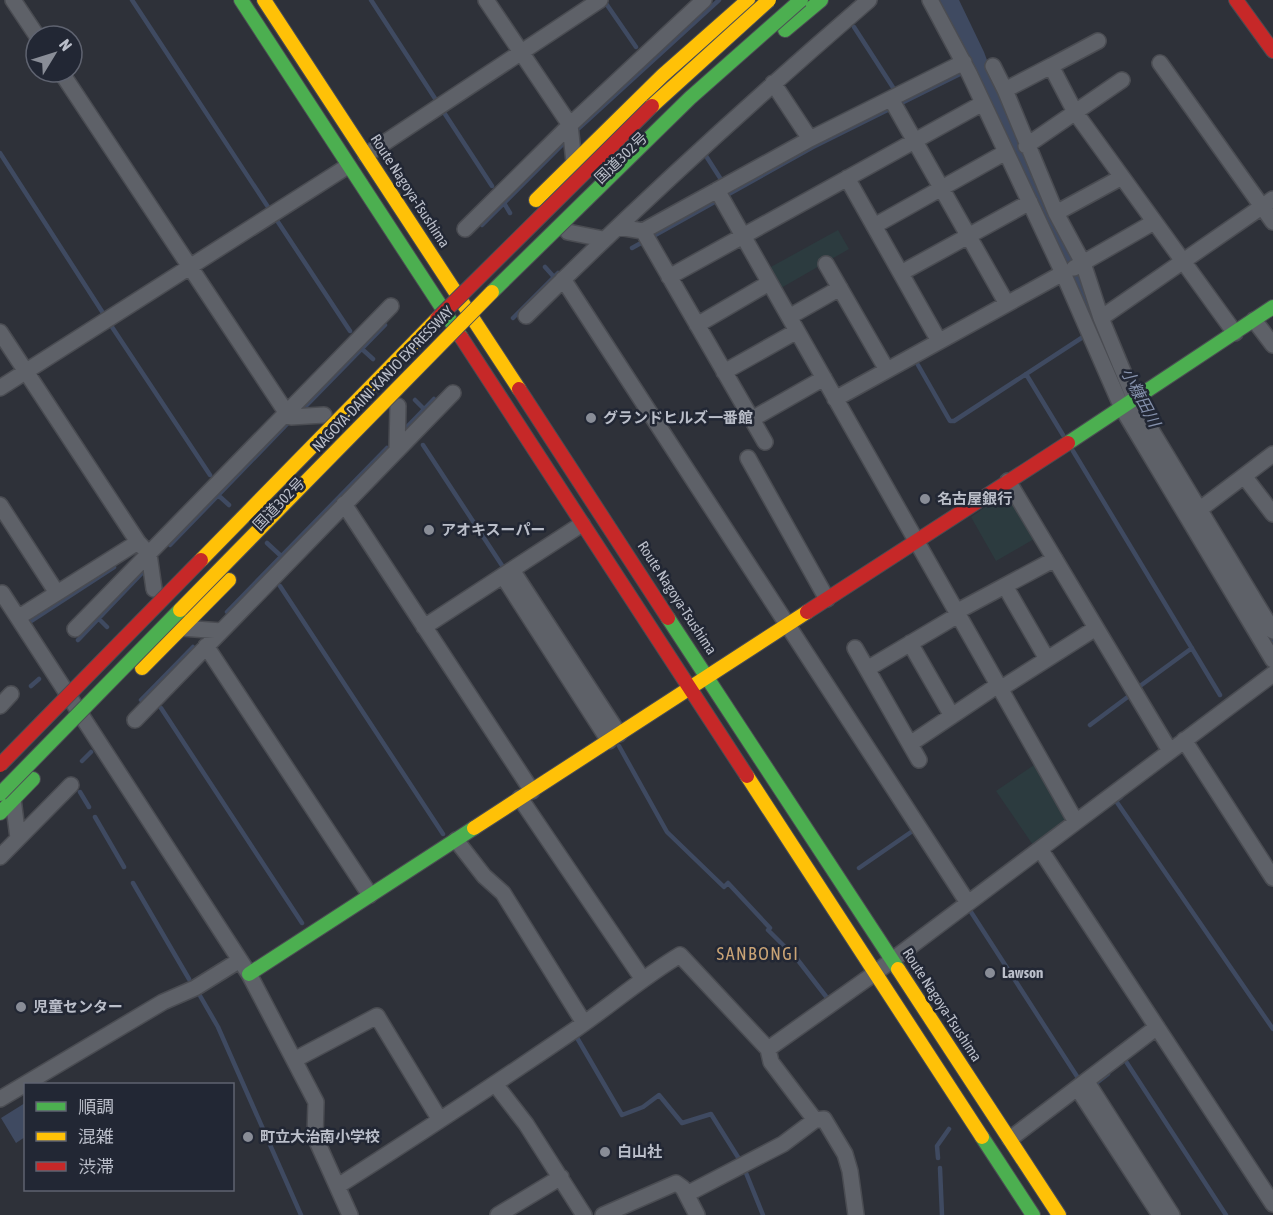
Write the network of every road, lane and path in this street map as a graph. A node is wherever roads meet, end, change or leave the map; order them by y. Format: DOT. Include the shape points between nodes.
graph roads {
  1 [pos="13,0"];
  2 [pos="241,0"];
  3 [pos="264,0"];
  4 [pos="486,0"];
  5 [pos="600,0"];
  6 [pos="704,0"];
  7 [pos="748,0"];
  8 [pos="769,0"];
  9 [pos="801,0"];
  10 [pos="821,0"];
  11 [pos="869,0"];
  12 [pos="930,0"];
  13 [pos="1236,0"];
  14 [pos="29,24"];
  15 [pos="1098,40"];
  16 [pos="1273,51"];
  17 [pos="520,52"];
  18 [pos="1160,63"];
  19 [pos="993,66"];
  20 [pos="1051,66"];
  21 [pos="967,67"];
  22 [pos="1122,80"];
  23 [pos="773,83"];
  24 [pos="69,84"];
  25 [pos="1005,90"];
  26 [pos="983,103"];
  27 [pos="894,105"];
  28 [pos="1075,112"];
  29 [pos="570,125"];
  30 [pos="810,139"];
  31 [pos="915,141"];
  32 [pos="1026,146"];
  33 [pos="1006,152"];
  34 [pos="366,155"];
  35 [pos="574,162"];
  36 [pos="348,166"];
  37 [pos="1122,177"];
  38 [pos="847,178"];
  39 [pos="941,188"];
  40 [pos="720,197"];
  41 [pos="1030,202"];
  42 [pos="1268,202"];
  43 [pos="1056,213"];
  44 [pos="1154,222"];
  45 [pos="1273,222"];
  46 [pos="618,226"];
  47 [pos="874,226"];
  48 [pos="465,229"];
  49 [pos="568,232"];
  50 [pos="743,236"];
  51 [pos="968,236"];
  52 [pos="646,238"];
  53 [pos="603,239"];
  54 [pos="1183,261"];
  55 [pos="826,264"];
  56 [pos="189,267"];
  57 [pos="1071,270"];
  58 [pos="901,273"];
  59 [pos="669,277"];
  60 [pos="563,279"];
  61 [pos="769,283"];
  62 [pos="452,285"];
  63 [pos="840,288"];
  64 [pos="436,301"];
  65 [pos="1007,304"];
  66 [pos="391,306"];
  67 [pos="1273,307"];
  68 [pos="526,316"];
  69 [pos="789,317"];
  70 [pos="1101,318"];
  71 [pos="1254,320"];
  72 [pos="478,325"];
  73 [pos="697,325"];
  74 [pos="0,332"];
  75 [pos="797,332"];
  76 [pos="1235,333"];
  77 [pos="939,341"];
  78 [pos="462,342"];
  79 [pos="1273,345"];
  80 [pos="887,370"];
  81 [pos="26,372"];
  82 [pos="724,372"];
  83 [pos="824,378"];
  84 [pos="0,388"];
  85 [pos="453,393"];
  86 [pos="835,399"];
  87 [pos="1128,404"];
  88 [pos="398,406"];
  89 [pos="286,412"];
  90 [pos="324,415"];
  91 [pos="752,419"];
  92 [pos="765,442"];
  93 [pos="397,450"];
  94 [pos="1273,454"];
  95 [pos="748,458"];
  96 [pos="1244,476"];
  97 [pos="1008,481"];
  98 [pos="344,504"];
  99 [pos="0,505"];
  100 [pos="1199,510"];
  101 [pos="1273,514"];
  102 [pos="582,524"];
  103 [pos="916,541"];
  104 [pos="138,542"];
  105 [pos="149,554"];
  106 [pos="1055,560"];
  107 [pos="507,573"];
  108 [pos="1005,586"];
  109 [pos="154,589"];
  110 [pos="57,593"];
  111 [pos="0,594"];
  112 [pos="827,599"];
  113 [pos="957,614"];
  114 [pos="19,618"];
  115 [pos="787,625"];
  116 [pos="424,627"];
  117 [pos="182,628"];
  118 [pos="1096,628"];
  119 [pos="75,629"];
  120 [pos="221,631"];
  121 [pos="1273,632"];
  122 [pos="910,644"];
  123 [pos="206,646"];
  124 [pos="855,648"];
  125 [pos="1047,659"];
  126 [pos="1273,660"];
  127 [pos="867,669"];
  128 [pos="1273,674"];
  129 [pos="708,676"];
  130 [pos="63,683"];
  131 [pos="999,687"];
  132 [pos="690,688"];
  133 [pos="11,694"];
  134 [pos="0,705"];
  135 [pos="952,716"];
  136 [pos="135,720"];
  137 [pos="87,724"];
  138 [pos="614,737"];
  139 [pos="1184,740"];
  140 [pos="910,744"];
  141 [pos="0,747"];
  142 [pos="1170,751"];
  143 [pos="919,760"];
  144 [pos="0,765"];
  145 [pos="71,785"];
  146 [pos="526,794"];
  147 [pos="7,796"];
  148 [pos="0,813"];
  149 [pos="1076,822"];
  150 [pos="18,838"];
  151 [pos="456,840"];
  152 [pos="1040,849"];
  153 [pos="0,857"];
  154 [pos="1273,878"];
  155 [pos="370,895"];
  156 [pos="968,903"];
  157 [pos="892,959"];
  158 [pos="240,960"];
  159 [pos="875,973"];
  160 [pos="249,974"];
  161 [pos="642,978"];
  162 [pos="585,1023"];
  163 [pos="1157,1027"];
  164 [pos="768,1049"];
  165 [pos="294,1060"];
  166 [pos="27,1083"];
  167 [pos="495,1084"];
  168 [pos="24,1085"];
  169 [pos="1083,1085"];
  170 [pos="0,1099"];
  171 [pos="440,1120"];
  172 [pos="815,1120"];
  173 [pos="1010,1139"];
  174 [pos="561,1177"];
  175 [pos="338,1186"];
  176 [pos="687,1194"];
  177 [pos="1273,1204"];
  178 [pos="850,1213"];
  179 [pos="350,1215"];
  180 [pos="498,1215"];
  181 [pos="584,1215"];
  182 [pos="603,1215"];
  183 [pos="697,1215"];
  184 [pos="1033,1215"];
  185 [pos="1059,1215"];
  186 [pos="1160,1215"];
  187 [pos="1172,1215"];
  1 -- 14 [label="street"];
  2 -- 36 [label="main road"];
  3 -- 34 [label="main road, Route Nagoya-Tsushima"];
  4 -- 17 [label="street"];
  5 -- 17 [label="street"];
  6 -- 29 [label="street"];
  7 -- 35 [label="main road, 国道302号" via="663,75"];
  8 -- 144 [label="main road, NAGOYA-DAINI-KANJO EXPRESSWAY, bridge" via="547,206"];
  9 -- 147 [label="main road, NAGOYA-DAINI-KANJO EXPRESSWAY, bridge" via="698,90 561,222"];
  10 -- 49 [label="main road, 国道302号" via="695,110"];
  11 -- 23 [label="street"];
  12 -- 21 [label="street"];
  13 -- 16 [label="main road"];
  15 -- 20 [label="street"];
  17 -- 29 [label="street"];
  17 -- 34 [label="street"];
  18 -- 42 [label="street"];
  19 -- 25 [label="street"];
  20 -- 25 [label="street"];
  20 -- 28 [label="street"];
  21 -- 26 [label="street"];
  21 -- 27 [label="street"];
  22 -- 28 [label="street"];
  23 -- 30 [label="street"];
  23 -- 46 [label="street"];
  24 -- 56 [label="street"];
  25 -- 32 [label="street"];
  26 -- 31 [label="street"];
  26 -- 33 [label="street"];
  27 -- 30 [label="street"];
  27 -- 31 [label="street"];
  28 -- 32 [label="street"];
  28 -- 37 [label="street"];
  29 -- 35 [label="street"];
  29 -- 48 [label="street"];
  30 -- 40 [label="street"];
  31 -- 38 [label="street"];
  31 -- 39 [label="street"];
  32 -- 43 [label="street"];
  33 -- 39 [label="street"];
  33 -- 41 [label="street"];
  34 -- 62 [label="main road, Route Nagoya-Tsushima"];
  35 -- 62 [label="main road, 国道302号"];
  36 -- 56 [label="street"];
  36 -- 64 [label="main road"];
  37 -- 43 [label="street"];
  37 -- 44 [label="street"];
  38 -- 47 [label="street"];
  38 -- 50 [label="street"];
  39 -- 47 [label="street"];
  39 -- 51 [label="street"];
  40 -- 50 [label="street"];
  40 -- 52 [label="street"];
  41 -- 51 [label="street"];
  41 -- 57 [label="street"];
  42 -- 45 [label="street"];
  42 -- 54 [label="street"];
  43 -- 57 [label="street"];
  44 -- 54 [label="street"];
  44 -- 57 [label="street"];
  46 -- 52 [label="street"];
  46 -- 53 [label="street"];
  47 -- 58 [label="street"];
  49 -- 53 [label="street"];
  49 -- 72 [label="main road, 国道302号"];
  50 -- 59 [label="street"];
  50 -- 61 [label="street"];
  51 -- 58 [label="street"];
  51 -- 65 [label="street"];
  52 -- 59 [label="street"];
  53 -- 60 [label="street"];
  54 -- 70 [label="street"];
  54 -- 76 [label="street"];
  55 -- 63 [label="street"];
  56 -- 81 [label="street"];
  56 -- 89 [label="street"];
  57 -- 65 [label="street"];
  57 -- 70 [label="street"];
  57 -- 87 [label="street"];
  58 -- 77 [label="street"];
  59 -- 73 [label="street"];
  60 -- 68 [label="street"];
  60 -- 115 [label="street"];
  61 -- 69 [label="street"];
  61 -- 73 [label="street"];
  62 -- 64 [label="main road, 国道302号"];
  62 -- 72 [label="main road, Route Nagoya-Tsushima"];
  63 -- 69 [label="street"];
  63 -- 80 [label="street"];
  64 -- 78 [label="main road"];
  64 -- 90 [label="main road, 国道302号"];
  65 -- 77 [label="street"];
  66 -- 89 [label="street"];
  67 -- 71 [label="main road"];
  69 -- 75 [label="street"];
  70 -- 87 [label="street"];
  71 -- 76 [label="main road"];
  71 -- 79 [label="street"];
  72 -- 78 [label="main road, 国道302号"];
  72 -- 129 [label="main road, Route Nagoya-Tsushima"];
  73 -- 82 [label="street"];
  74 -- 81 [label="street"];
  75 -- 82 [label="street"];
  75 -- 83 [label="street"];
  76 -- 87 [label="main road"];
  77 -- 80 [label="street"];
  78 -- 88 [label="main road, 国道302号"];
  78 -- 102 [label="main road"];
  80 -- 86 [label="street"];
  81 -- 84 [label="street"];
  81 -- 104 [label="street"];
  82 -- 91 [label="street"];
  83 -- 86 [label="street"];
  83 -- 91 [label="street"];
  85 -- 93 [label="street"];
  86 -- 103 [label="street"];
  87 -- 97 [label="main road"];
  87 -- 100 [label="street"];
  87 -- 126 [label="street"];
  88 -- 93 [label="street"];
  88 -- 117 [label="main road, 国道302号"];
  89 -- 90 [label="street" via="291,417"];
  89 -- 105 [label="street"];
  90 -- 109 [label="main road, 国道302号"];
  91 -- 92 [label="street"];
  93 -- 98 [label="street"];
  94 -- 96 [label="street"];
  95 -- 112 [label="street"];
  96 -- 100 [label="street"];
  96 -- 101 [label="street"];
  97 -- 103 [label="main road"];
  97 -- 106 [label="street"];
  98 -- 116 [label="street"];
  98 -- 120 [label="street"];
  99 -- 110 [label="street"];
  100 -- 121 [label="street"];
  102 -- 107 [label="street"];
  102 -- 132 [label="main road"];
  103 -- 112 [label="main road"];
  103 -- 113 [label="street"];
  104 -- 105 [label="street"];
  104 -- 110 [label="street"];
  105 -- 109 [label="street"];
  105 -- 119 [label="street"];
  106 -- 108 [label="street"];
  106 -- 118 [label="street"];
  107 -- 116 [label="street"];
  107 -- 138 [label="street"];
  108 -- 113 [label="street"];
  108 -- 125 [label="street"];
  109 -- 130 [label="main road, 国道302号"];
  110 -- 114 [label="street"];
  111 -- 114 [label="street"];
  112 -- 115 [label="main road"];
  113 -- 122 [label="street"];
  113 -- 131 [label="street"];
  114 -- 130 [label="street"];
  115 -- 129 [label="main road"];
  115 -- 156 [label="street"];
  116 -- 146 [label="street"];
  117 -- 120 [label="street"];
  117 -- 137 [label="main road, 国道302号"];
  118 -- 125 [label="street"];
  118 -- 142 [label="street"];
  120 -- 123 [label="street"];
  122 -- 127 [label="street"];
  122 -- 135 [label="street"];
  123 -- 136 [label="street"];
  123 -- 155 [label="street"];
  124 -- 127 [label="street"];
  125 -- 131 [label="street"];
  127 -- 140 [label="street"];
  128 -- 139 [label="street"];
  129 -- 132 [label="main road"];
  129 -- 157 [label="main road, Route Nagoya-Tsushima"];
  130 -- 137 [label="street"];
  130 -- 141 [label="main road, 国道302号"];
  131 -- 135 [label="street"];
  131 -- 149 [label="street"];
  132 -- 138 [label="main road"];
  132 -- 159 [label="main road"];
  133 -- 134 [label="street"];
  135 -- 140 [label="street"];
  137 -- 147 [label="main road, 国道302号"];
  137 -- 158 [label="street"];
  138 -- 146 [label="main road"];
  139 -- 142 [label="street"];
  139 -- 154 [label="street"];
  140 -- 143 [label="street"];
  142 -- 149 [label="street"];
  145 -- 150 [label="street"];
  146 -- 151 [label="main road"];
  146 -- 161 [label="street"];
  147 -- 148 [label="main road, 国道302号"];
  147 -- 150 [label="street"];
  149 -- 152 [label="street"];
  150 -- 153 [label="street"];
  151 -- 155 [label="main road"];
  151 -- 162 [label="street" via="503,893"];
  152 -- 156 [label="street"];
  152 -- 163 [label="street"];
  155 -- 160 [label="main road"];
  156 -- 157 [label="street"];
  157 -- 159 [label="street"];
  157 -- 173 [label="main road, Route Nagoya-Tsushima"];
  158 -- 160 [label="street"];
  158 -- 166 [label="street"];
  159 -- 164 [label="street"];
  159 -- 184 [label="main road"];
  160 -- 165 [label="street"];
  161 -- 162 [label="street"];
  161 -- 164 [label="street" via="680,955"];
  162 -- 167 [label="street"];
  163 -- 169 [label="street"];
  163 -- 177 [label="street"];
  164 -- 172 [label="street" via="771,1062"];
  165 -- 171 [label="street" via="377,1016"];
  165 -- 175 [label="street" via="316,1102 315,1137"];
  167 -- 171 [label="street"];
  167 -- 174 [label="street"];
  168 -- 170 [label="street"];
  169 -- 173 [label="street"];
  169 -- 186 [label="street"];
  169 -- 187 [label="street"];
  171 -- 175 [label="street"];
  172 -- 176 [label="street" via="783,1144"];
  172 -- 178 [label="street" via="824,1119 844,1154 850,1171"];
  173 -- 185 [label="main road, Route Nagoya-Tsushima"];
  174 -- 180 [label="street"];
  174 -- 181 [label="street"];
  175 -- 179 [label="street"];
  176 -- 182 [label="street" via="676,1183"];
  176 -- 183 [label="street"];
}
